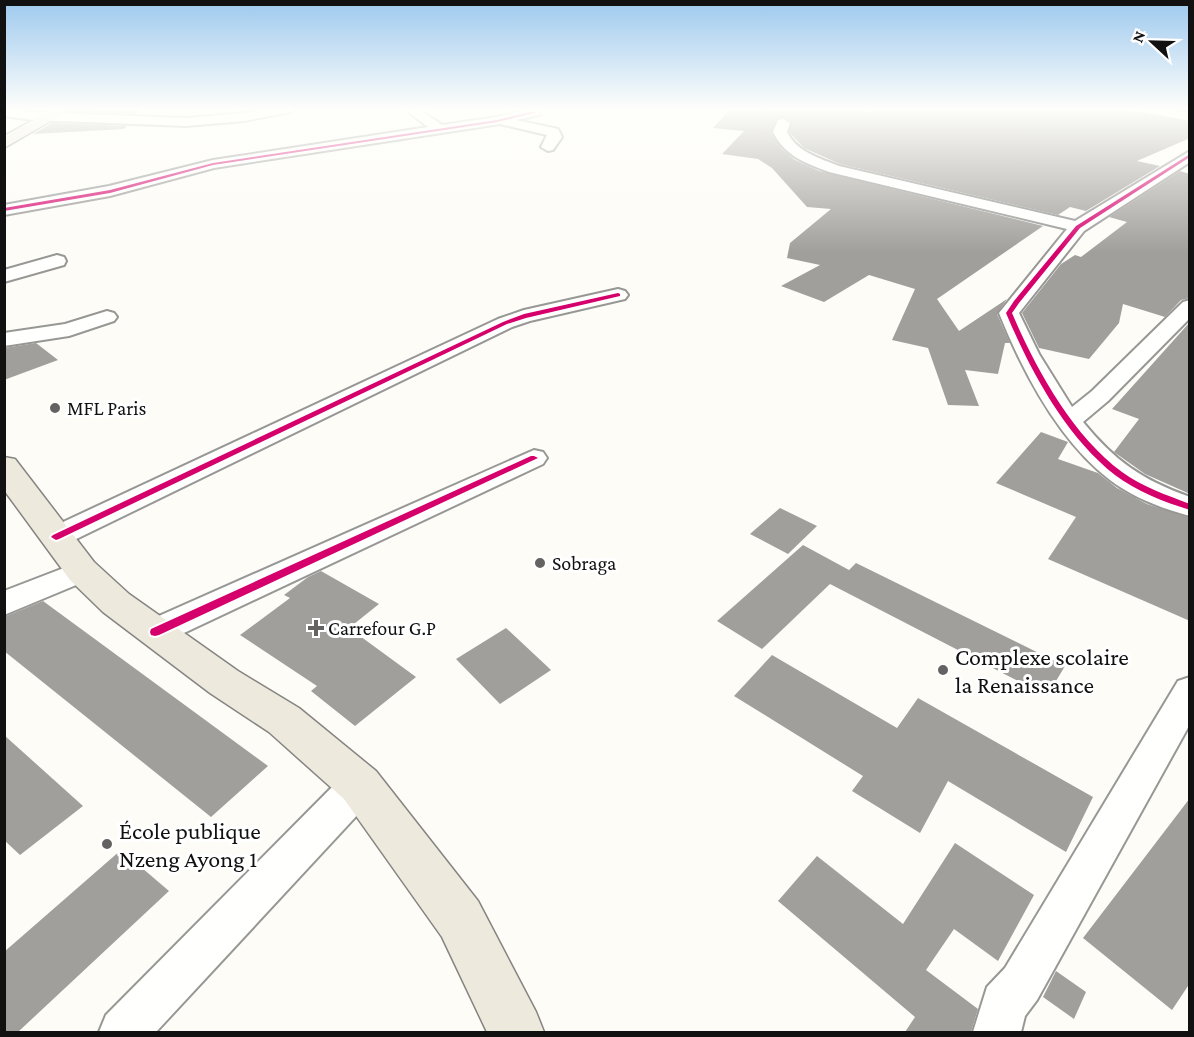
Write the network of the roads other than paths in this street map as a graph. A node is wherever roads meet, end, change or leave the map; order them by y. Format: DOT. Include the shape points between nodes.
graph roads {
  1 [pos="264,156"];
  2 [pos="802,156"];
  3 [pos="1188,156"];
  4 [pos="4,210"];
  5 [pos="1078,227"];
  6 [pos="57,261"];
  7 [pos="4,276"];
  8 [pos="618,295"];
  9 [pos="1190,306"];
  10 [pos="107,317"];
  11 [pos="4,340"];
  12 [pos="1070,420"];
  13 [pos="534,458"];
  14 [pos="9,482"];
  15 [pos="1190,507"];
  16 [pos="56,537"];
  17 [pos="82,571"];
  18 [pos="4,604"];
  19 [pos="155,632"];
  20 [pos="1190,691"];
  21 [pos="360,785"];
  22 [pos="123,1032"];
  23 [pos="516,1032"];
  24 [pos="997,1032"];
  1 -- 4 [label="street"];
  2 -- 5 [label="street" via="825,166"];
  3 -- 5 [label="street"];
  5 -- 12 [label="street" via="1009,313 1032,364"];
  6 -- 7 [label="street"];
  8 -- 16 [label="street" via="505,323"];
  9 -- 12 [label="street" via="1100,396"];
  10 -- 11 [label="street" via="69,330"];
  12 -- 15 [label="street" via="1098,456 1120,475"];
  13 -- 19 [label="street"];
  14 -- 16 [label="main road"];
  16 -- 17 [label="main road"];
  17 -- 18 [label="street"];
  17 -- 19 [label="main road"];
  19 -- 21 [label="main road" via="284,720"];
  20 -- 24 [label="street" via="1021,984 1004,1004"];
  21 -- 22 [label="street"];
  21 -- 23 [label="main road" via="460,919"];
}
